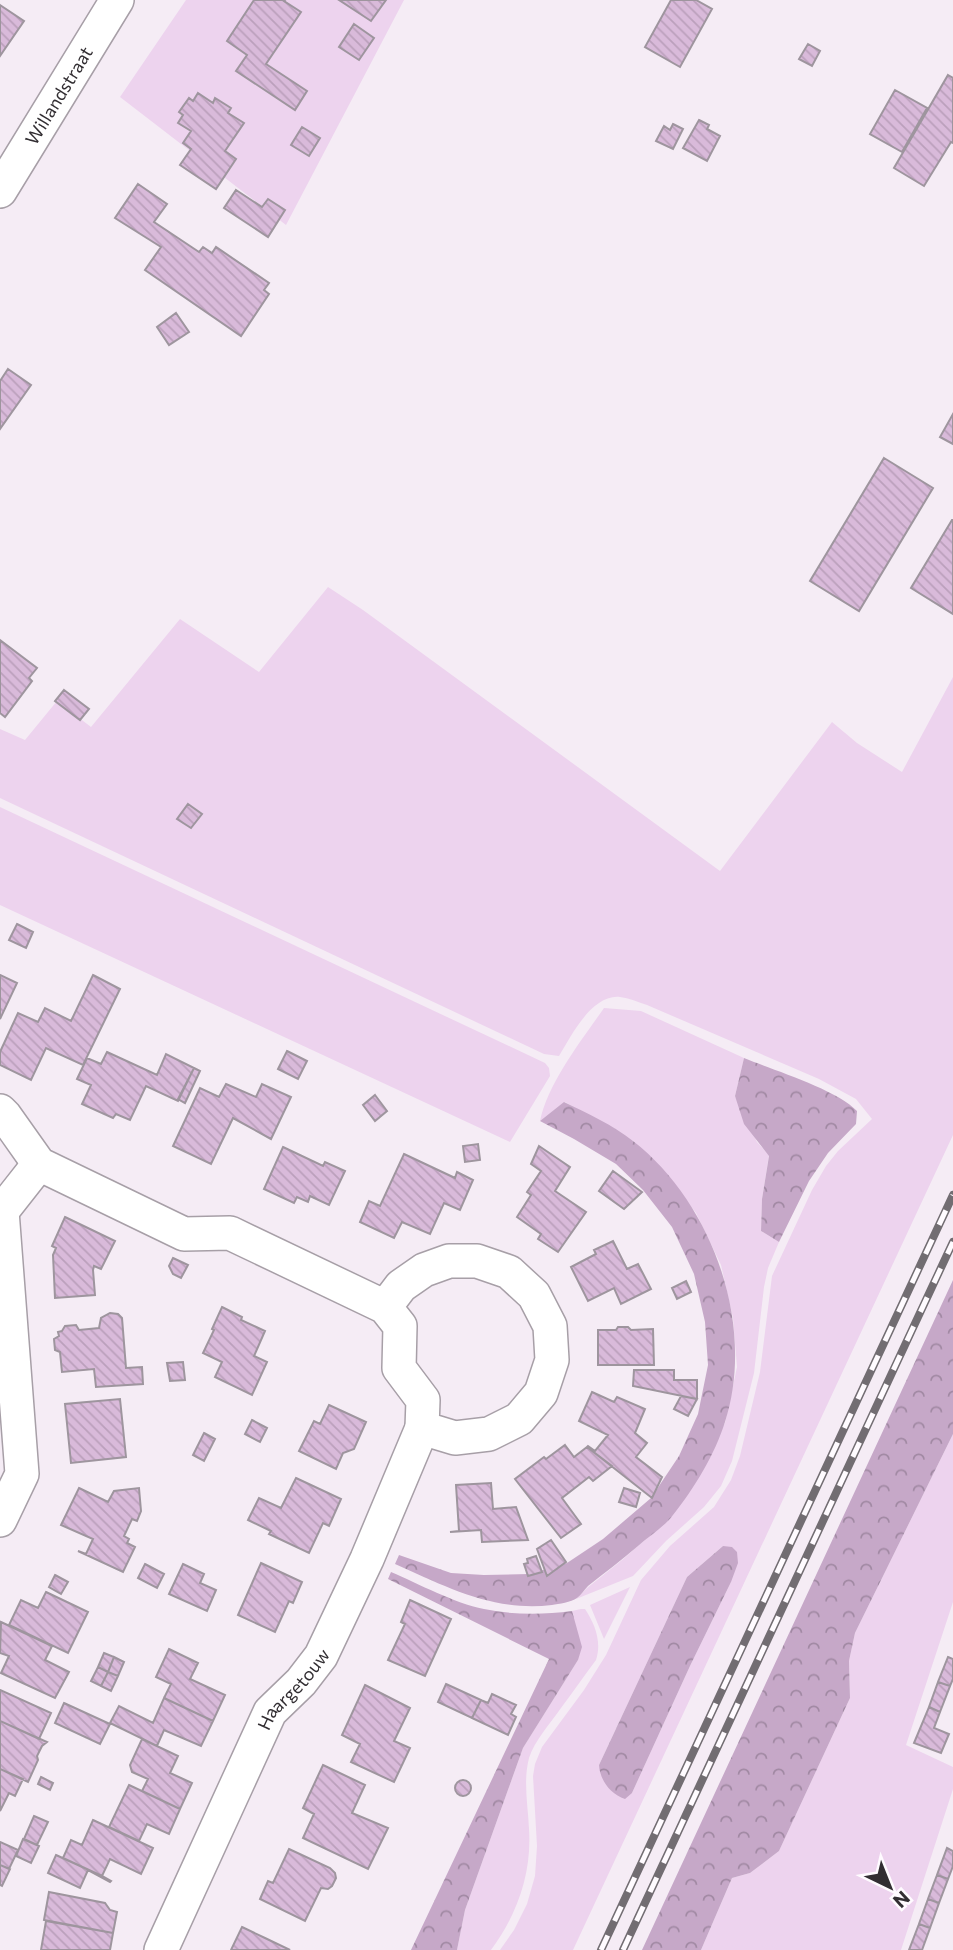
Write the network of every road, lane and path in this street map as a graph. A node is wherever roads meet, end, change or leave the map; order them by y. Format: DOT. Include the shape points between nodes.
graph roads {
  1 [pos="117,0"];
  2 [pos="0,191"];
  3 [pos="0,1111"];
  4 [pos="39,1164"];
  5 [pos="385,1307"];
  6 [pos="422,1428"];
  7 [pos="0,1520"];
  8 [pos="161,1950"];
  1 -- 2 [label="street, Willandstraat"];
  3 -- 4 [label="street"];
  4 -- 5 [label="street" via="184,1234 230,1233"];
  4 -- 7 [label="street" via="2,1211 22,1474"];
  5 -- 6 [label="street, Haargetouw" via="400,1326 398,1368 423,1400"];
  5 -- 6 [label="street" via="401,1286 424,1270 449,1261 477,1261 509,1272 534,1295 550,1326 552,1360 541,1392 519,1419 489,1434 455,1438"];
  6 -- 8 [label="street, Haargetouw" via="321,1656 270,1712"];
}
